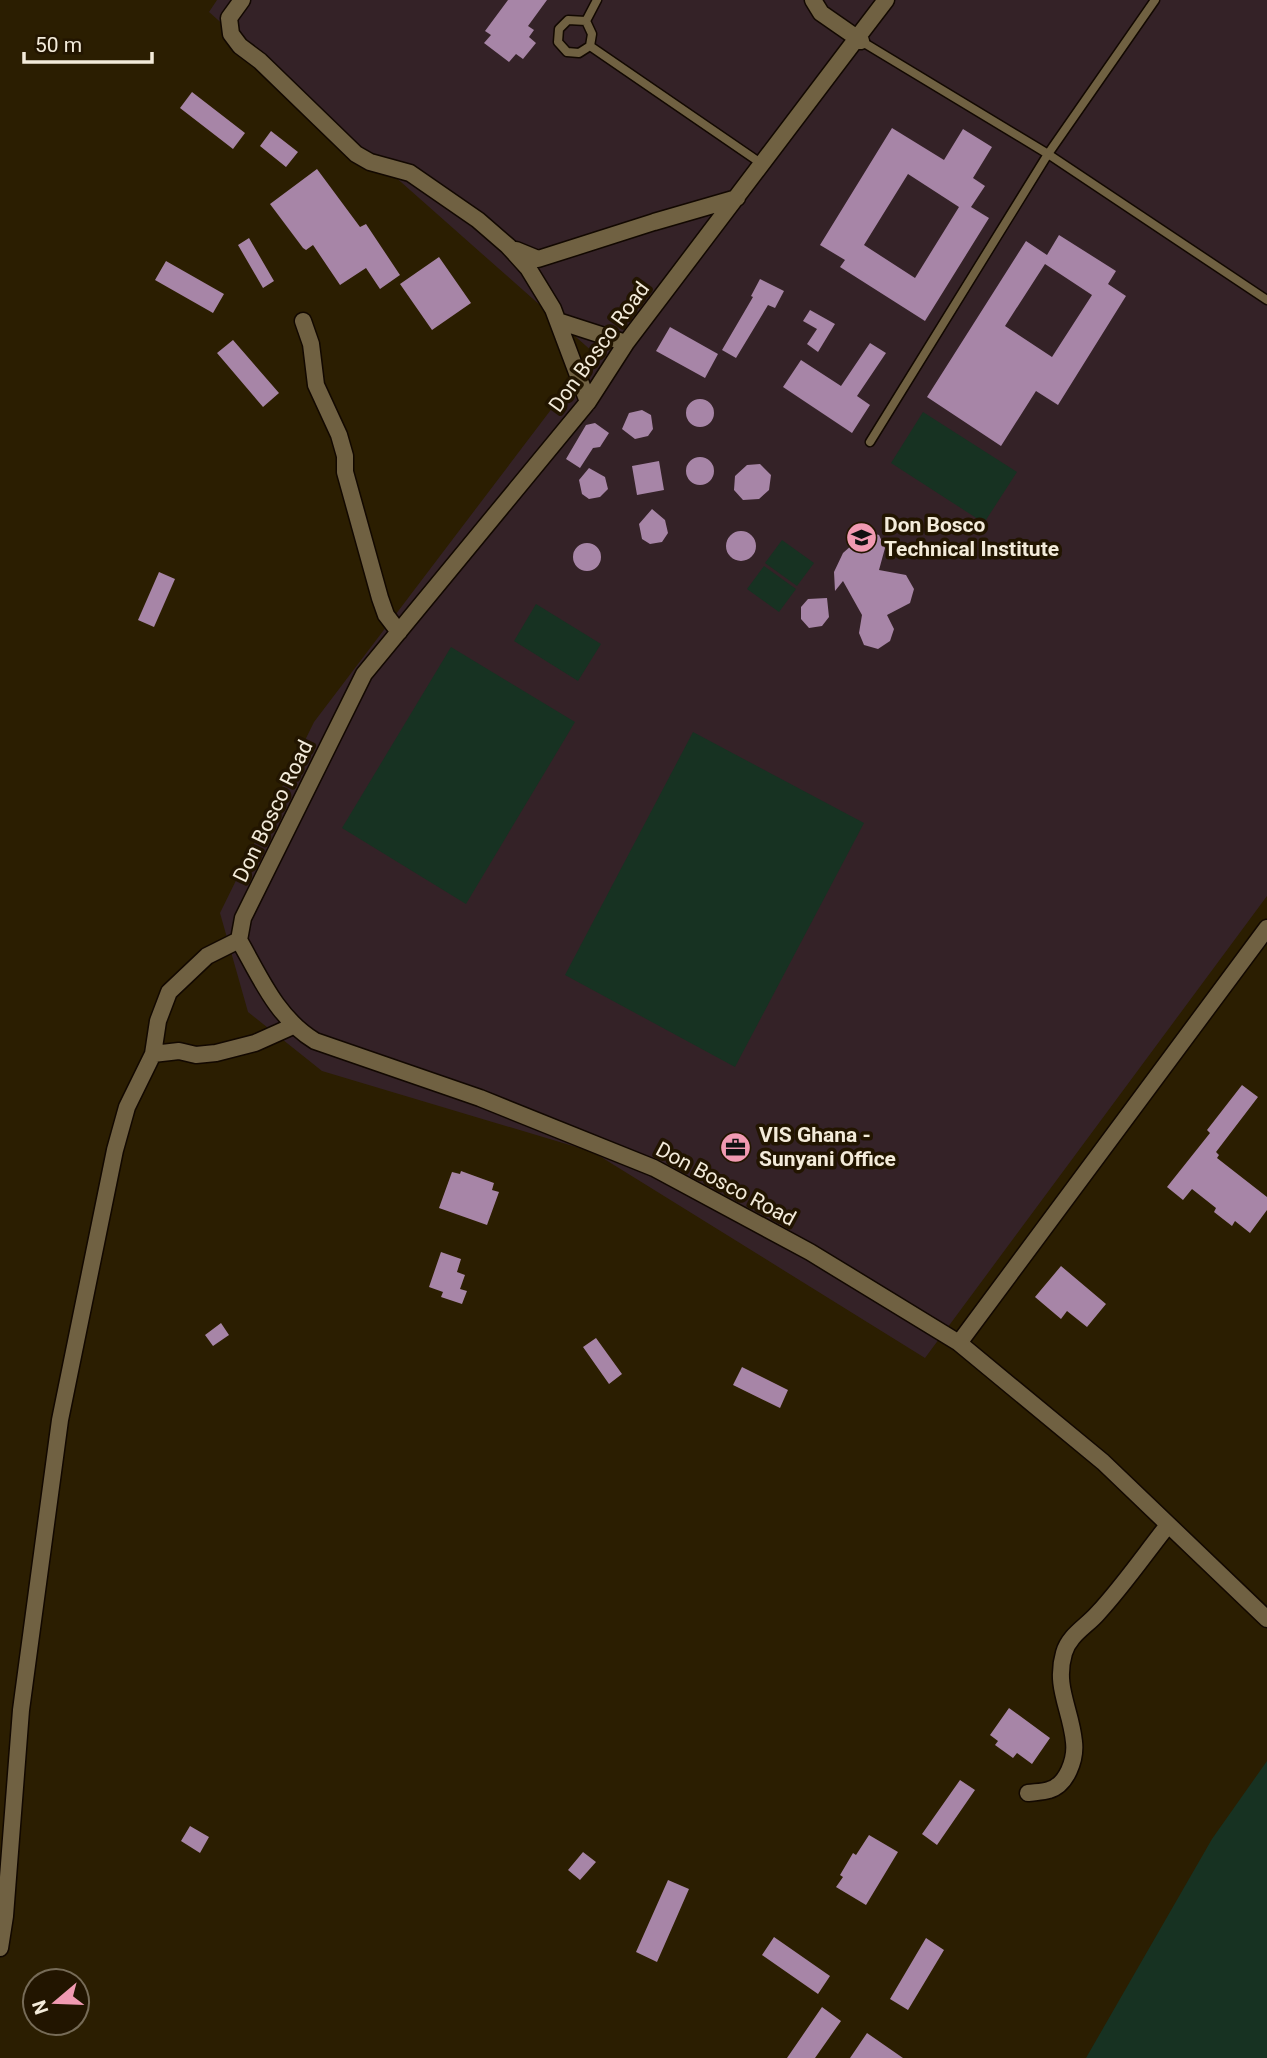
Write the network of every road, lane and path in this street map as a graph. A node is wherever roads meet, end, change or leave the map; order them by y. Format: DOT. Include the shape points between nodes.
graph roads {
  1 [pos="242,0"];
  2 [pos="597,0"];
  3 [pos="813,0"];
  4 [pos="886,0"];
  5 [pos="1155,0"];
  6 [pos="586,21"];
  7 [pos="859,40"];
  8 [pos="590,46"];
  9 [pos="1048,154"];
  10 [pos="762,164"];
  11 [pos="737,198"];
  12 [pos="508,246"];
  13 [pos="1267,300"];
  14 [pos="303,321"];
  15 [pos="558,321"];
  16 [pos="626,343"];
  17 [pos="588,402"];
  18 [pos="870,442"];
  19 [pos="399,632"];
  20 [pos="1267,928"];
  21 [pos="239,940"];
  22 [pos="293,1026"];
  23 [pos="153,1054"];
  24 [pos="958,1343"];
  25 [pos="1168,1525"];
  26 [pos="1267,1619"];
  27 [pos="1028,1793"];
  28 [pos="6,1846"];
  29 [pos="0,1948"];
  1 -- 12 [label="street" via="229,18 231,34 356,154 410,173"];
  2 -- 6 [label="lane"];
  3 -- 7 [label="street" via="821,13"];
  4 -- 7 [label="street, Don Bosco Road"];
  5 -- 9 [label="lane"];
  6 -- 8 [label="lane" via="592,34"];
  6 -- 8 [label="lane" via="568,20 559,29 558,42 567,52 579,53"];
  7 -- 9 [label="lane"];
  7 -- 10 [label="street, Don Bosco Road"];
  8 -- 10 [label="lane"];
  9 -- 13 [label="lane"];
  9 -- 18 [label="lane"];
  10 -- 11 [label="street, Don Bosco Road"];
  11 -- 12 [label="street" via="538,259"];
  11 -- 16 [label="street, Don Bosco Road"];
  12 -- 15 [label="street" via="528,268"];
  14 -- 19 [label="street" via="316,385 339,435 380,598"];
  15 -- 16 [label="street"];
  15 -- 17 [label="street"];
  16 -- 17 [label="street, Don Bosco Road"];
  17 -- 19 [label="street, Don Bosco Road"];
  19 -- 21 [label="street, Don Bosco Road" via="364,674 243,918"];
  20 -- 24 [label="street"];
  21 -- 22 [label="street, Don Bosco Road" via="278,1009"];
  21 -- 23 [label="street" via="207,956 169,992"];
  22 -- 23 [label="street" via="216,1054"];
  22 -- 24 [label="street, Don Bosco Road" via="314,1041 480,1098 654,1168 810,1252"];
  23 -- 28 [label="street" via="127,1107 115,1150 60,1420"];
  24 -- 25 [label="street, Don Bosco Road" via="1103,1462"];
  25 -- 26 [label="street, Don Bosco Road"];
  25 -- 27 [label="street" via="1064,1650 1060,1675 1074,1742 1071,1762 1065,1780 1051,1790"];
  28 -- 29 [label="street"];
}
